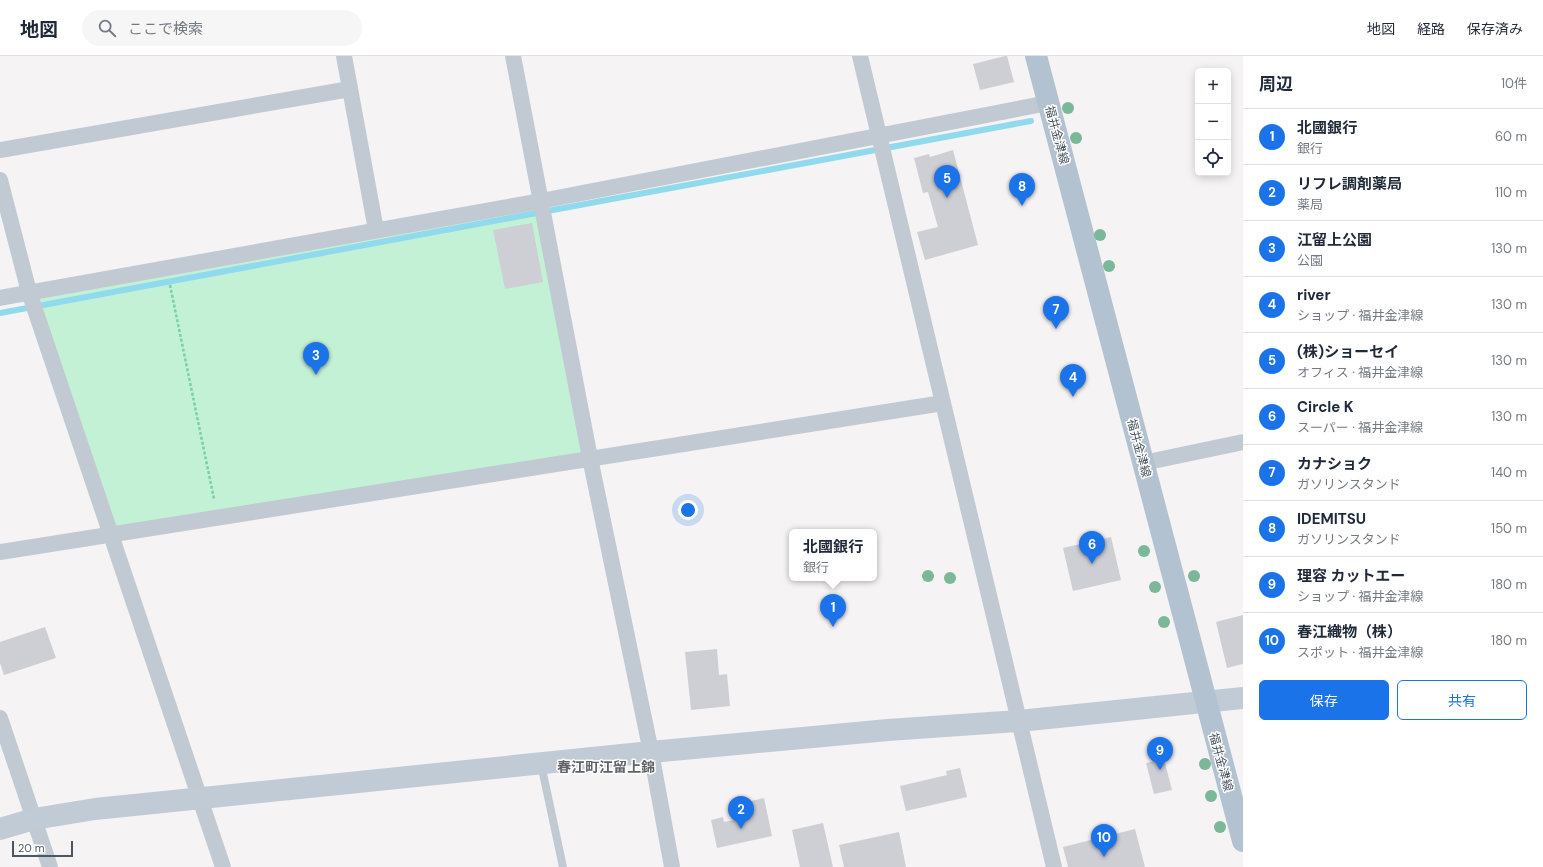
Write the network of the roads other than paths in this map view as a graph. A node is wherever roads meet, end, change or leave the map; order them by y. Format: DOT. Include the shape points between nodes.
graph roads {
  1 [pos="344,56"];
  2 [pos="513,56"];
  3 [pos="860,56"];
  4 [pos="1036,56"];
  5 [pos="350,89"];
  6 [pos="1048,103"];
  7 [pos="879,137"];
  8 [pos="0,150"];
  9 [pos="0,180"];
  10 [pos="541,201"];
  11 [pos="376,230"];
  12 [pos="29,292"];
  13 [pos="0,298"];
  14 [pos="943,403"];
  15 [pos="1243,442"];
  16 [pos="590,458"];
  17 [pos="1143,463"];
  18 [pos="110,534"];
  19 [pos="0,552"];
  20 [pos="1243,698"];
  21 [pos="1205,702"];
  22 [pos="0,718"];
  23 [pos="1019,721"];
  24 [pos="651,752"];
  25 [pos="541,763"];
  26 [pos="200,798"];
  27 [pos="34,819"];
  28 [pos="0,829"];
  29 [pos="1243,841"];
  30 [pos="50,867"];
  31 [pos="223,867"];
  32 [pos="563,867"];
  33 [pos="672,867"];
  34 [pos="1054,867"];
  1 -- 5 [label="street"];
  2 -- 10 [label="street"];
  3 -- 7 [label="street"];
  4 -- 6 [label="main road, 福井金津線"];
  5 -- 8 [label="street"];
  5 -- 11 [label="street"];
  6 -- 7 [label="street"];
  6 -- 17 [label="main road, 福井金津線"];
  7 -- 10 [label="street"];
  7 -- 14 [label="street"];
  9 -- 12 [label="street"];
  10 -- 11 [label="street"];
  10 -- 16 [label="street"];
  11 -- 12 [label="street"];
  12 -- 13 [label="street"];
  12 -- 18 [label="street"];
  14 -- 16 [label="street"];
  14 -- 23 [label="street"];
  15 -- 17 [label="street"];
  16 -- 18 [label="street"];
  16 -- 24 [label="street"];
  17 -- 21 [label="main road, 福井金津線"];
  18 -- 19 [label="street"];
  18 -- 26 [label="street"];
  20 -- 21 [label="street"];
  21 -- 23 [label="street"];
  21 -- 29 [label="main road, 福井金津線"];
  22 -- 27 [label="street"];
  23 -- 24 [label="street" via="888,730"];
  23 -- 34 [label="street"];
  24 -- 25 [label="street"];
  24 -- 33 [label="street"];
  25 -- 26 [label="street"];
  25 -- 32 [label="lane"];
  26 -- 27 [label="street" via="95,809"];
  26 -- 31 [label="street"];
  27 -- 28 [label="street"];
  27 -- 30 [label="street"];
}
